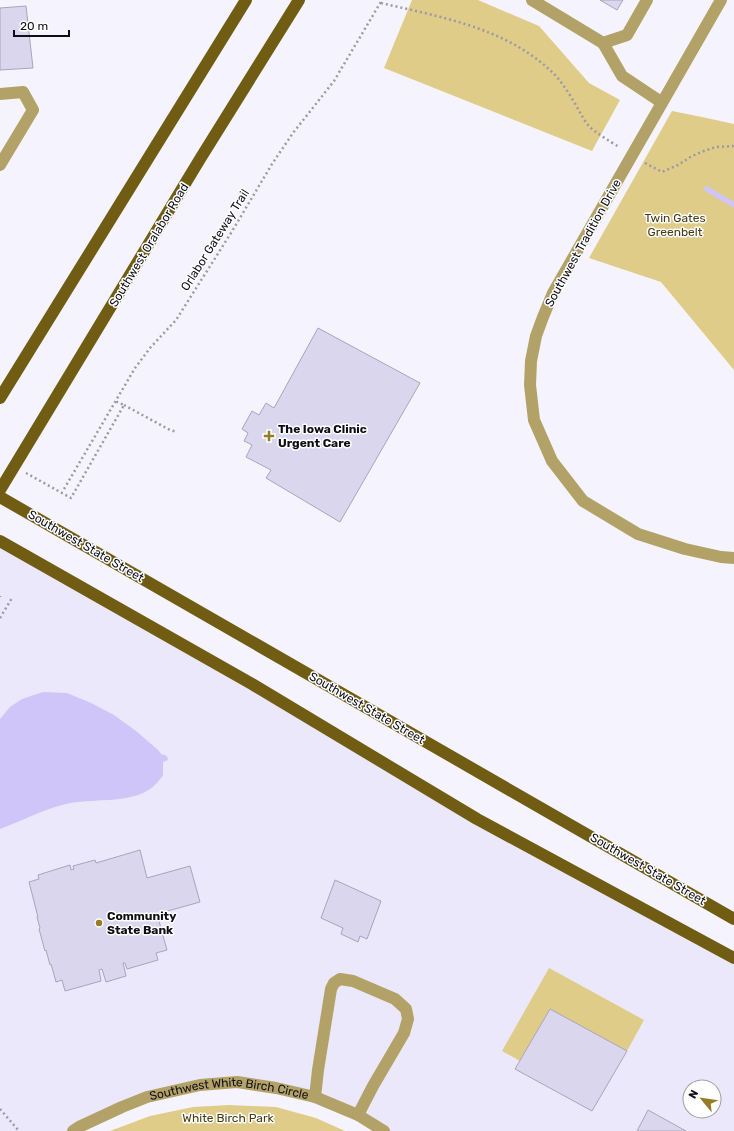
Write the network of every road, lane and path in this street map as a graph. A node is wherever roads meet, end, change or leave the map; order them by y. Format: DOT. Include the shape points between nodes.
graph roads {
  1 [pos="246,0"];
  2 [pos="299,0"];
  3 [pos="532,0"];
  4 [pos="647,0"];
  5 [pos="721,0"];
  6 [pos="381,2"];
  7 [pos="604,43"];
  8 [pos="0,94"];
  9 [pos="662,102"];
  10 [pos="734,146"];
  11 [pos="632,156"];
  12 [pos="0,165"];
  13 [pos="0,398"];
  14 [pos="116,401"];
  15 [pos="124,405"];
  16 [pos="177,432"];
  17 [pos="33,476"];
  18 [pos="64,489"];
  19 [pos="0,490"];
  20 [pos="0,497"];
  21 [pos="0,541"];
  22 [pos="734,558"];
  23 [pos="12,598"];
  24 [pos="0,618"];
  25 [pos="734,919"];
  26 [pos="734,958"];
  27 [pos="315,1097"];
  28 [pos="0,1109"];
  29 [pos="358,1115"];
  30 [pos="19,1131"];
  31 [pos="73,1131"];
  32 [pos="384,1131"];
  1 -- 13 [label="main road"];
  2 -- 19 [label="main road, Southwest Oralabor Road"];
  3 -- 7 [label="street"];
  4 -- 7 [label="street" via="627,35"];
  5 -- 9 [label="street, Southwest Tradition Drive"];
  6 -- 11 [label="path" via="446,18 481,30 506,40 533,56 554,74 589,127"];
  6 -- 14 [label="path, Orlabor Gateway Trail" via="334,82 272,164 176,320 135,368"];
  7 -- 9 [label="street" via="622,76"];
  8 -- 12 [label="street" via="24,92 33,110"];
  9 -- 11 [label="street, Southwest Tradition Drive"];
  10 -- 11 [label="path" via="704,150 662,172"];
  11 -- 22 [label="street, Southwest Tradition Drive" via="553,294 543,317 531,361 530,385 534,420 552,461 583,501 638,534 684,549"];
  14 -- 15 [label="path"];
  14 -- 18 [label="path, Orlabor Gateway Trail"];
  15 -- 16 [label="path"];
  15 -- 17 [label="path" via="71,498"];
  20 -- 25 [label="main road, Southwest State Street"];
  21 -- 26 [label="main road" via="252,684 477,819"];
  23 -- 24 [label="path"];
  27 -- 29 [label="street, Southwest White Birch Circle"];
  27 -- 29 [label="street" via="331,989 340,979 353,981 395,999 406,1009 408,1019 404,1033"];
  27 -- 31 [label="street, Southwest White Birch Circle" via="237,1082 200,1085 147,1097"];
  28 -- 30 [label="path"];
  29 -- 32 [label="street, Southwest White Birch Circle"];
}
